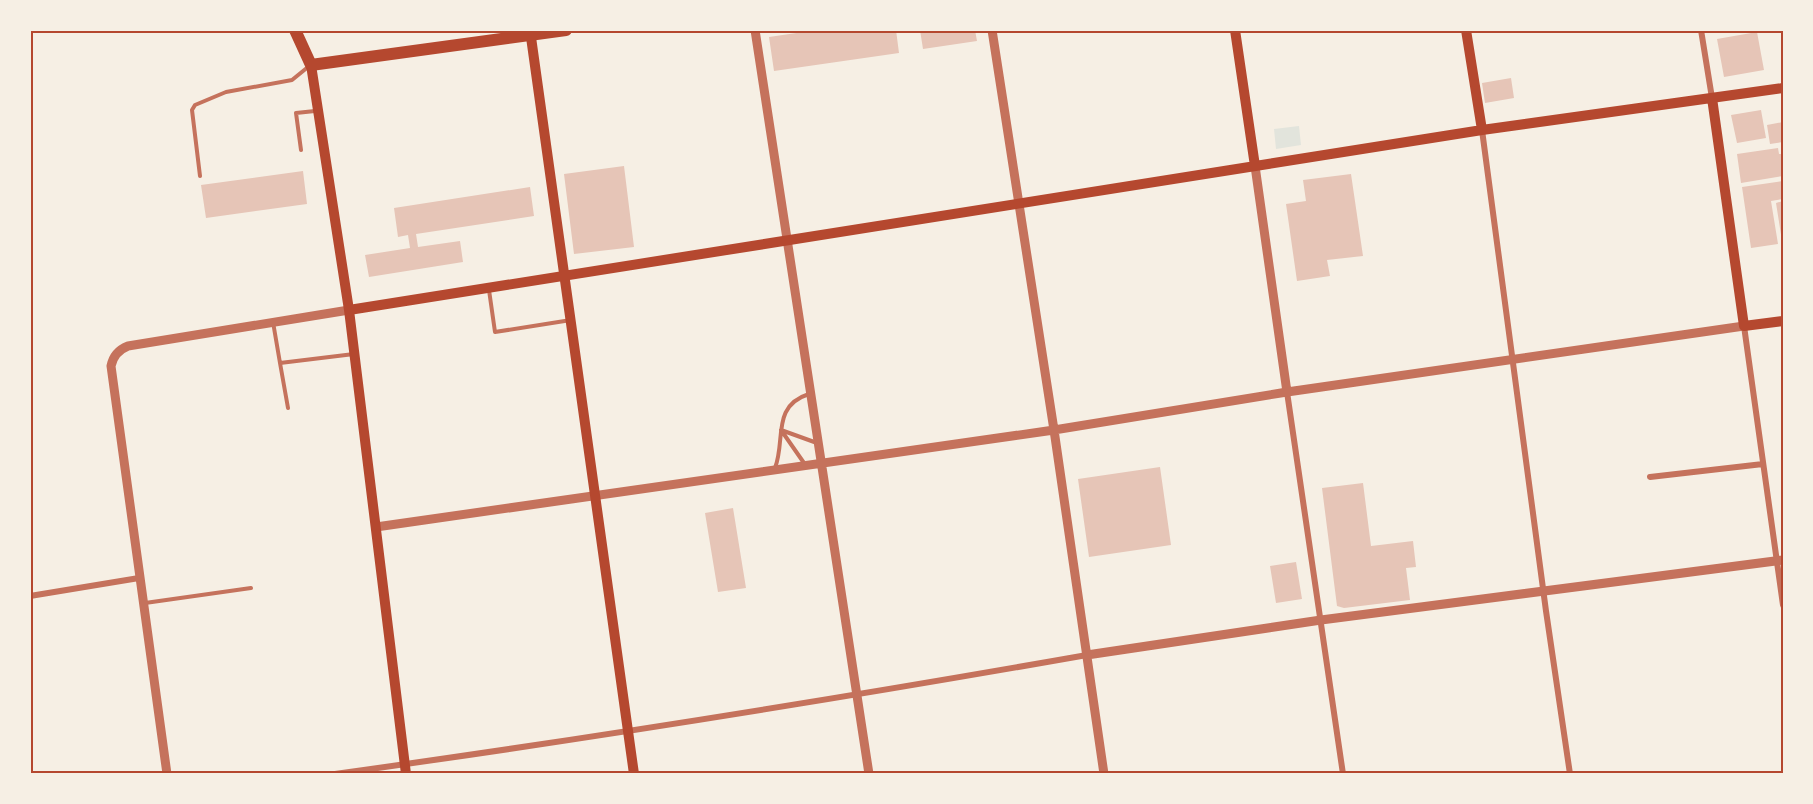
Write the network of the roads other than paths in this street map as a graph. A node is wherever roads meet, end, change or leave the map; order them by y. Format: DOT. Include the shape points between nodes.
graph roads {
  1 [pos="295,30"];
  2 [pos="567,30"];
  3 [pos="755,30"];
  4 [pos="992,30"];
  5 [pos="1235,30"];
  6 [pos="1466,30"];
  7 [pos="1701,30"];
  8 [pos="530,33"];
  9 [pos="311,65"];
  10 [pos="1783,88"];
  11 [pos="1712,98"];
  12 [pos="320,110"];
  13 [pos="1482,130"];
  14 [pos="301,150"];
  15 [pos="1255,166"];
  16 [pos="200,176"];
  17 [pos="1019,204"];
  18 [pos="788,241"];
  19 [pos="565,276"];
  20 [pos="489,288"];
  21 [pos="349,310"];
  22 [pos="571,320"];
  23 [pos="1783,321"];
  24 [pos="273,322"];
  25 [pos="1744,326"];
  26 [pos="354,354"];
  27 [pos="1513,360"];
  28 [pos="280,363"];
  29 [pos="1287,392"];
  30 [pos="811,393"];
  31 [pos="288,408"];
  32 [pos="781,430"];
  33 [pos="1054,430"];
  34 [pos="818,443"];
  35 [pos="821,463"];
  36 [pos="1763,464"];
  37 [pos="805,465"];
  38 [pos="775,469"];
  39 [pos="1650,477"];
  40 [pos="597,495"];
  41 [pos="376,527"];
  42 [pos="1780,561"];
  43 [pos="139,578"];
  44 [pos="251,588"];
  45 [pos="1543,591"];
  46 [pos="30,596"];
  47 [pos="143,604"];
  48 [pos="1783,606"];
  49 [pos="1321,620"];
  50 [pos="1087,655"];
  51 [pos="858,696"];
  52 [pos="628,732"];
  53 [pos="405,769"];
  54 [pos="167,774"];
  55 [pos="335,774"];
  56 [pos="634,774"];
  57 [pos="869,774"];
  58 [pos="1104,774"];
  59 [pos="1343,774"];
  60 [pos="1570,774"];
  1 -- 9 [label="main road"];
  2 -- 8 [label="main road"];
  3 -- 18 [label="street"];
  4 -- 17 [label="street"];
  5 -- 15 [label="main road"];
  6 -- 13 [label="main road"];
  7 -- 11 [label="street"];
  8 -- 9 [label="main road"];
  8 -- 19 [label="main road"];
  9 -- 12 [label="main road"];
  9 -- 16 [label="lane" via="292,80 226,92 195,105 192,110"];
  10 -- 11 [label="main road"];
  11 -- 13 [label="main road"];
  11 -- 25 [label="main road"];
  12 -- 14 [label="lane" via="296,113"];
  12 -- 21 [label="main road"];
  13 -- 15 [label="main road"];
  13 -- 27 [label="street"];
  15 -- 17 [label="main road"];
  15 -- 29 [label="street"];
  17 -- 18 [label="main road"];
  17 -- 33 [label="street"];
  18 -- 19 [label="main road"];
  18 -- 30 [label="street"];
  19 -- 20 [label="main road"];
  19 -- 22 [label="main road"];
  20 -- 21 [label="main road"];
  20 -- 22 [label="lane" via="495,332"];
  21 -- 24 [label="street"];
  21 -- 26 [label="main road"];
  22 -- 40 [label="main road"];
  23 -- 25 [label="main road"];
  24 -- 28 [label="lane"];
  24 -- 43 [label="street" via="128,346 116,354 111,366"];
  25 -- 27 [label="street"];
  25 -- 36 [label="street"];
  26 -- 28 [label="lane"];
  26 -- 41 [label="main road"];
  27 -- 29 [label="street"];
  27 -- 45 [label="street"];
  28 -- 31 [label="lane"];
  29 -- 33 [label="street"];
  29 -- 49 [label="street"];
  30 -- 32 [label="lane" via="790,405"];
  30 -- 34 [label="street"];
  32 -- 34 [label="lane"];
  32 -- 37 [label="lane"];
  32 -- 38 [label="lane"];
  33 -- 35 [label="street"];
  33 -- 50 [label="street"];
  34 -- 35 [label="street"];
  35 -- 37 [label="street"];
  35 -- 51 [label="street"];
  36 -- 39 [label="street"];
  36 -- 42 [label="street"];
  37 -- 38 [label="street"];
  38 -- 40 [label="street"];
  40 -- 41 [label="street"];
  40 -- 52 [label="main road"];
  41 -- 53 [label="main road"];
  42 -- 45 [label="street"];
  42 -- 48 [label="street"];
  43 -- 46 [label="street"];
  43 -- 47 [label="street"];
  44 -- 47 [label="lane"];
  45 -- 49 [label="street"];
  45 -- 60 [label="street"];
  47 -- 54 [label="street"];
  49 -- 50 [label="street"];
  49 -- 59 [label="street"];
  50 -- 51 [label="street"];
  50 -- 58 [label="street"];
  51 -- 52 [label="street"];
  51 -- 57 [label="street"];
  52 -- 53 [label="street"];
  52 -- 56 [label="main road"];
  53 -- 55 [label="street"];
}
